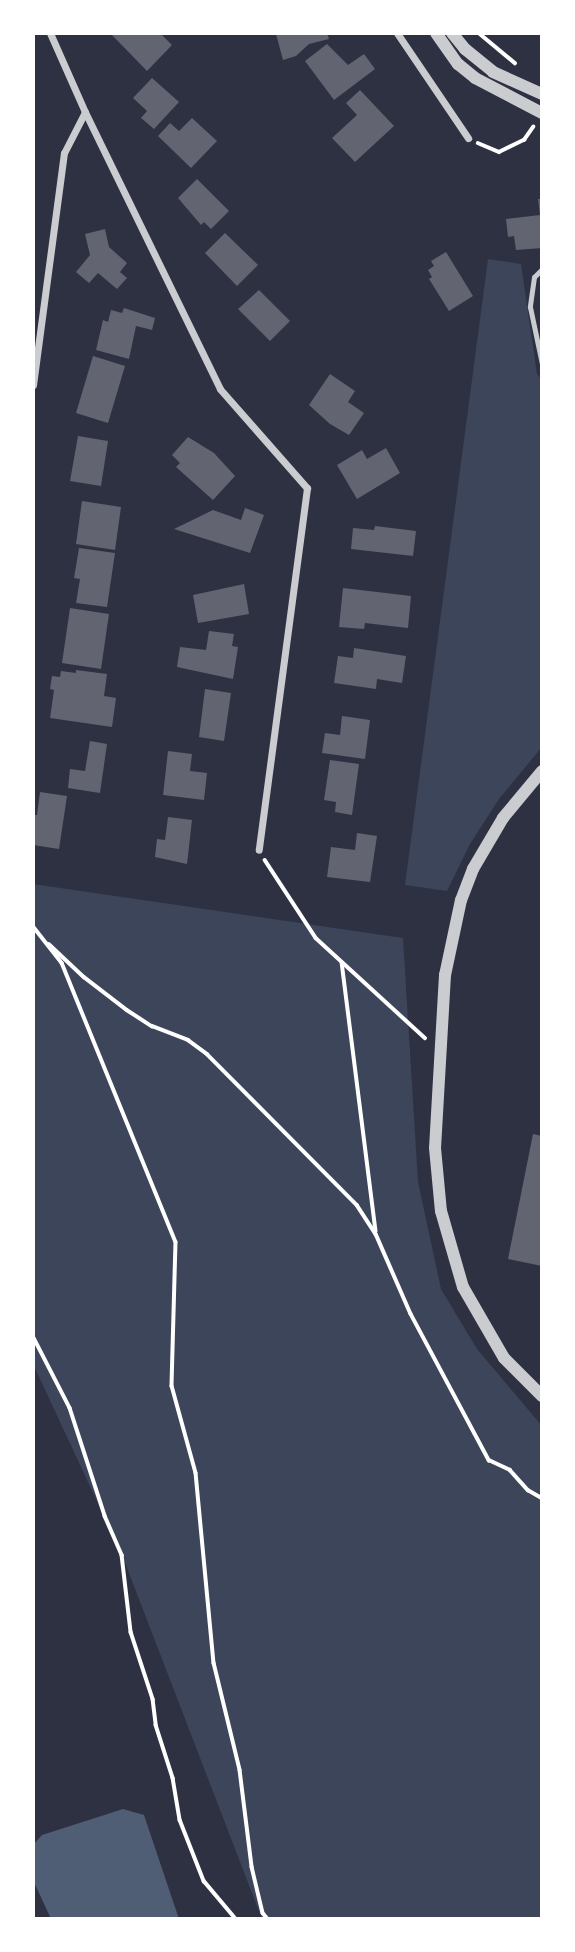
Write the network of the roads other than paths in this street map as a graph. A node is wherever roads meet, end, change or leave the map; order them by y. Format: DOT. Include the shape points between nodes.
graph roads {
  1 [pos="50,33"];
  2 [pos="397,33"];
  3 [pos="436,33"];
  4 [pos="452,33"];
  5 [pos="539,92"];
  6 [pos="85,112"];
  7 [pos="539,117"];
  8 [pos="468,138"];
  9 [pos="542,270"];
  10 [pos="542,364"];
  11 [pos="33,385"];
  12 [pos="542,771"];
  13 [pos="258,850"];
  14 [pos="542,1396"];
  1 -- 6 [label="street"];
  2 -- 8 [label="street"];
  3 -- 7 [label="street" via="458,64 475,78"];
  4 -- 5 [label="street" via="486,67"];
  6 -- 11 [label="street" via="64,153"];
  6 -- 13 [label="street" via="220,389 307,488"];
  9 -- 10 [label="lane" via="534,277 530,307"];
  12 -- 14 [label="street" via="503,818 461,900 444,975 436,1173 448,1241 463,1287 504,1358"];
}
